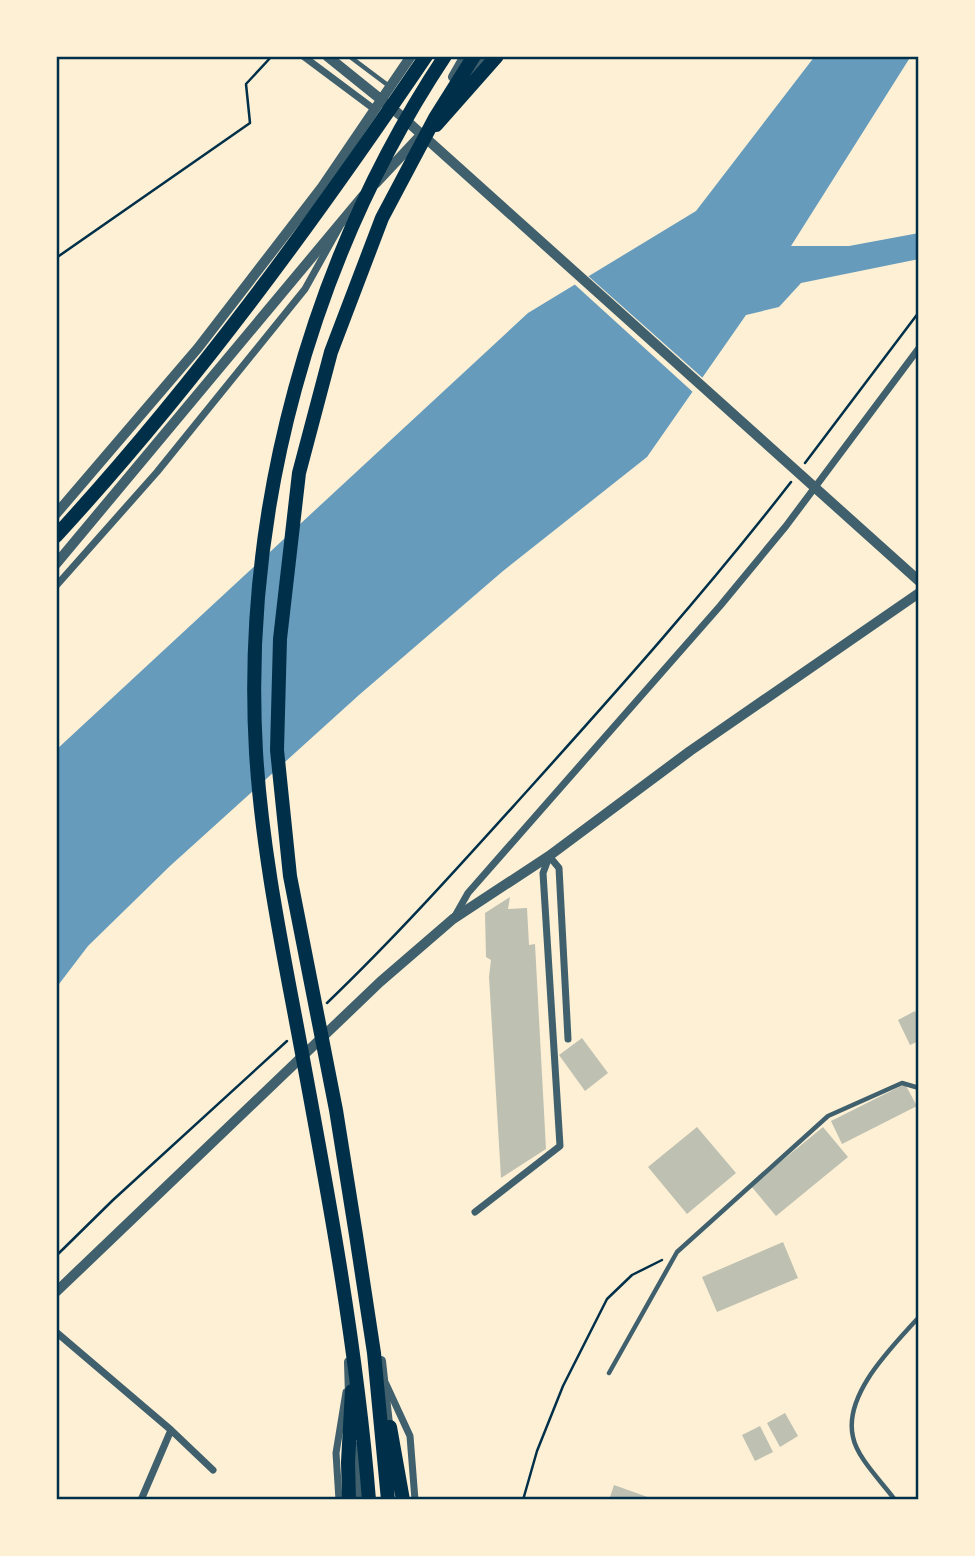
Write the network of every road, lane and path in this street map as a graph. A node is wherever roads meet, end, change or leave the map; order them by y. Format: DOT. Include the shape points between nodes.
graph roads {
  1 [pos="272,56"];
  2 [pos="303,56"];
  3 [pos="327,56"];
  4 [pos="349,56"];
  5 [pos="411,56"];
  6 [pos="426,56"];
  7 [pos="445,56"];
  8 [pos="465,56"];
  9 [pos="474,56"];
  10 [pos="485,56"];
  11 [pos="497,56"];
  12 [pos="389,87"];
  13 [pos="374,109"];
  14 [pos="411,147"];
  15 [pos="347,212"];
  16 [pos="56,258"];
  17 [pos="919,312"];
  18 [pos="919,348"];
  19 [pos="58,507"];
  20 [pos="56,536"];
  21 [pos="56,564"];
  22 [pos="919,581"];
  23 [pos="56,586"];
  24 [pos="919,593"];
  25 [pos="549,856"];
  26 [pos="453,919"];
  27 [pos="324,1006"];
  28 [pos="295,1034"];
  29 [pos="325,1037"];
  30 [pos="568,1039"];
  31 [pos="300,1061"];
  32 [pos="919,1088"];
  33 [pos="475,1212"];
  34 [pos="677,1252"];
  35 [pos="56,1256"];
  36 [pos="56,1292"];
  37 [pos="919,1317"];
  38 [pos="56,1332"];
  39 [pos="374,1353"];
  40 [pos="355,1354"];
  41 [pos="609,1373"];
  42 [pos="384,1380"];
  43 [pos="348,1381"];
  44 [pos="171,1430"];
  45 [pos="212,1470"];
  46 [pos="141,1500"];
  47 [pos="339,1500"];
  48 [pos="349,1500"];
  49 [pos="359,1500"];
  50 [pos="369,1500"];
  51 [pos="388,1500"];
  52 [pos="394,1500"];
  53 [pos="403,1500"];
  54 [pos="415,1500"];
  55 [pos="523,1500"];
  56 [pos="895,1500"];
  1 -- 16 [label="path" via="246,84 250,122"];
  2 -- 13 [label="street"];
  3 -- 22 [label="street" via="399,114"];
  4 -- 12 [label="lane"];
  5 -- 12 [label="street"];
  6 -- 20 [label="highway" via="208,359 135,450"];
  7 -- 40 [label="highway" via="411,107 362,202 328,285 276,467 253,639 256,754 270,881"];
  8 -- 14 [label="street"];
  9 -- 39 [label="highway" via="382,218 331,352 299,473 280,639 277,750 290,876 336,1110"];
  10 -- 14 [label="street"];
  11 -- 14 [label="highway" via="447,115"];
  12 -- 13 [label="street"];
  13 -- 19 [label="street" via="322,187 198,348"];
  14 -- 15 [label="street"];
  15 -- 21 [label="street"];
  15 -- 23 [label="street" via="305,289 157,472"];
  17 -- 27 [label="path" via="773,506 690,606 401,929"];
  18 -- 26 [label="street" via="778,536 468,893"];
  24 -- 25 [label="street" via="690,751"];
  25 -- 26 [label="street"];
  25 -- 30 [label="street" via="559,868"];
  25 -- 33 [label="street" via="543,873 560,1146"];
  26 -- 29 [label="street"];
  28 -- 35 [label="path"];
  29 -- 31 [label="street"];
  29 -- 42 [label="street"];
  31 -- 36 [label="street"];
  31 -- 43 [label="street" via="333,1238 349,1355"];
  32 -- 34 [label="lane" via="902,1083 828,1116"];
  34 -- 41 [label="lane"];
  34 -- 55 [label="path" via="632,1275 607,1299 563,1386"];
  37 -- 56 [label="lane" via="883,1357 854,1404 851,1419 853,1439"];
  38 -- 44 [label="street"];
  39 -- 51 [label="highway"];
  39 -- 53 [label="highway"];
  40 -- 48 [label="highway"];
  40 -- 50 [label="highway"];
  42 -- 52 [label="street"];
  42 -- 54 [label="street" via="410,1436"];
  43 -- 47 [label="street" via="336,1453"];
  43 -- 49 [label="street"];
  44 -- 45 [label="street"];
  44 -- 46 [label="street"];
}
